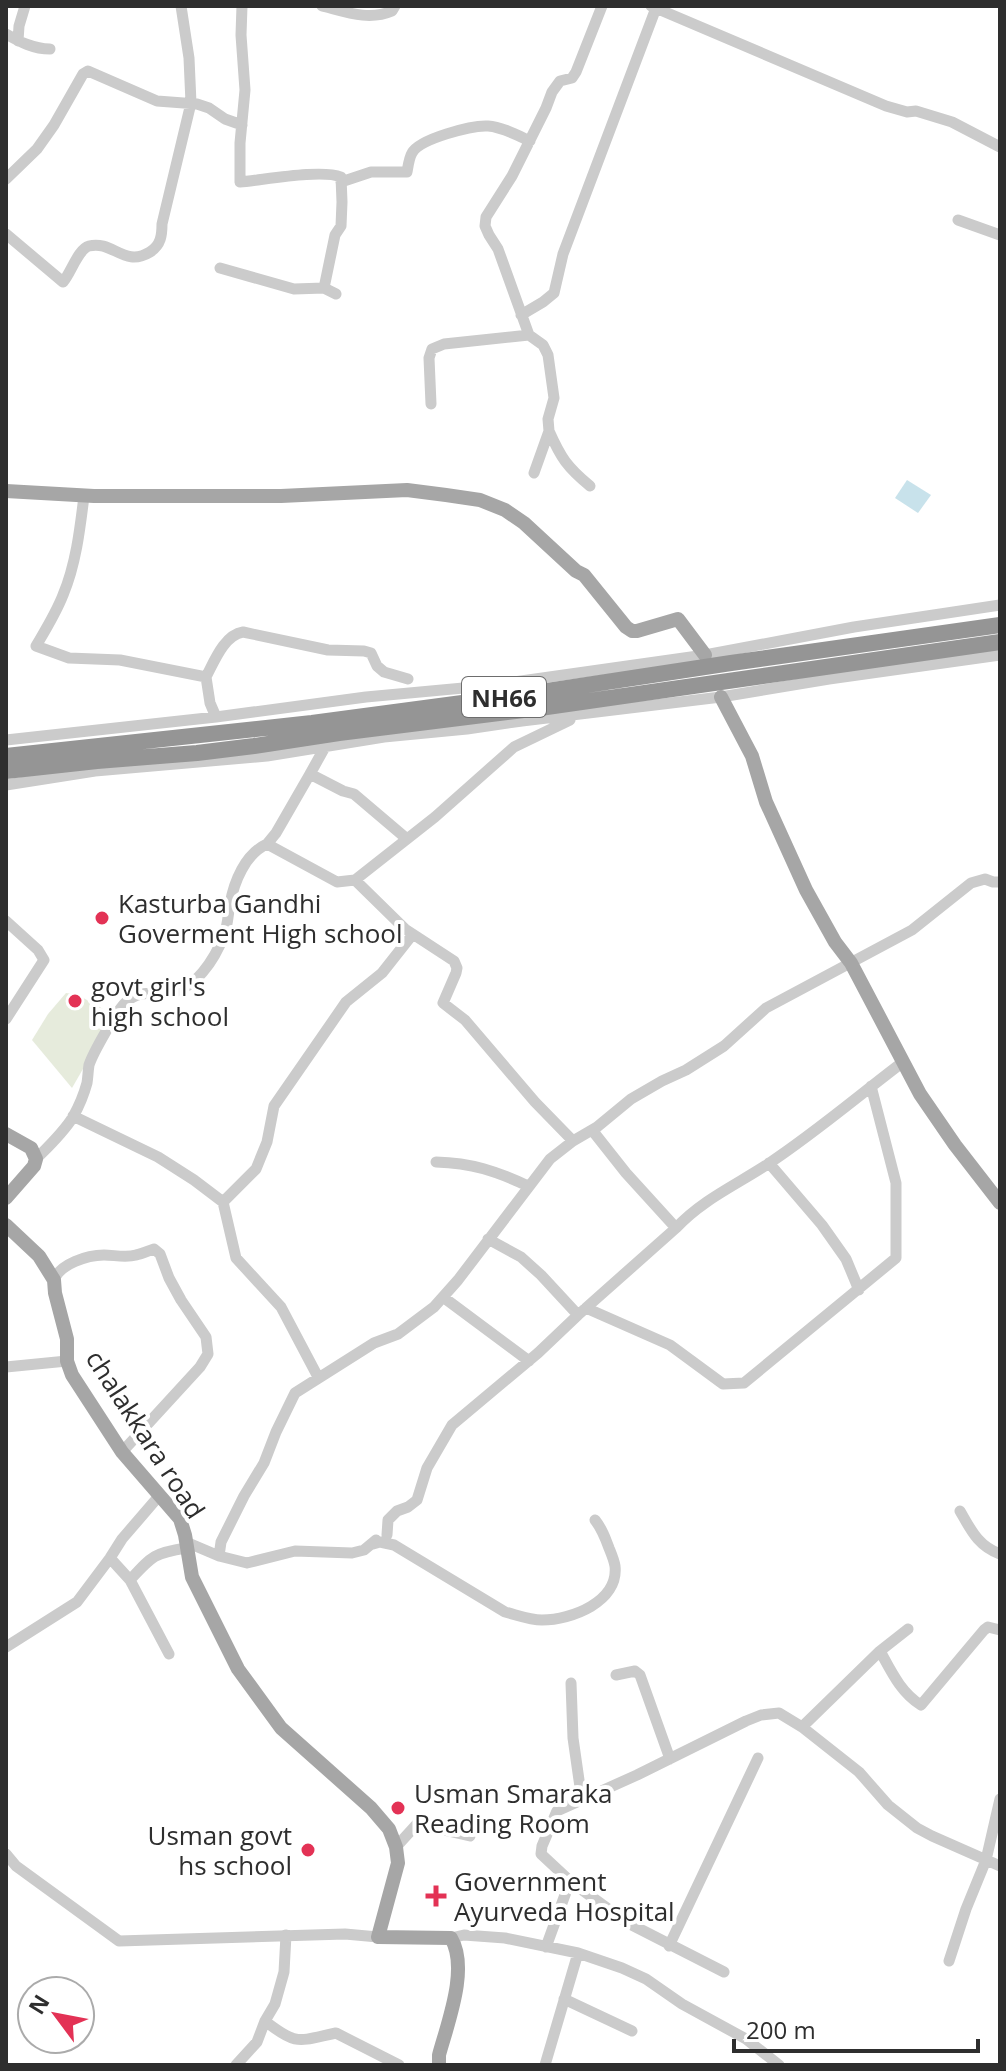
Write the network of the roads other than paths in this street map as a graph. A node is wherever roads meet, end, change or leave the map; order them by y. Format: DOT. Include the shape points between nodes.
graph roads {
  1 [pos="25,6"];
  2 [pos="181,6"];
  3 [pos="242,6"];
  4 [pos="322,6"];
  5 [pos="602,6"];
  6 [pos="653,7"];
  7 [pos="394,12"];
  8 [pos="6,34"];
  9 [pos="18,41"];
  10 [pos="50,49"];
  11 [pos="191,103"];
  12 [pos="242,125"];
  13 [pos="530,141"];
  14 [pos="1000,147"];
  15 [pos="6,179"];
  16 [pos="341,182"];
  17 [pos="958,220"];
  18 [pos="6,234"];
  19 [pos="1000,235"];
  20 [pos="220,268"];
  21 [pos="324,288"];
  22 [pos="336,294"];
  23 [pos="521,315"];
  24 [pos="529,335"];
  25 [pos="431,404"];
  26 [pos="549,431"];
  27 [pos="534,473"];
  28 [pos="590,486"];
  29 [pos="6,491"];
  30 [pos="84,496"];
  31 [pos="1000,605"];
  32 [pos="1000,625"];
  33 [pos="1000,642"];
  34 [pos="705,655"];
  35 [pos="1000,655"];
  36 [pos="206,677"];
  37 [pos="408,679"];
  38 [pos="721,697"];
  39 [pos="581,715"];
  40 [pos="216,717"];
  41 [pos="6,740"];
  42 [pos="325,747"];
  43 [pos="6,756"];
  44 [pos="6,771"];
  45 [pos="310,774"];
  46 [pos="6,785"];
  47 [pos="407,839"];
  48 [pos="267,844"];
  49 [pos="355,880"];
  50 [pos="1000,882"];
  51 [pos="6,921"];
  52 [pos="412,935"];
  53 [pos="851,963"];
  54 [pos="6,1019"];
  55 [pos="903,1062"];
  56 [pos="871,1086"];
  57 [pos="73,1116"];
  58 [pos="592,1130"];
  59 [pos="6,1134"];
  60 [pos="573,1141"];
  61 [pos="36,1159"];
  62 [pos="436,1162"];
  63 [pos="769,1163"];
  64 [pos="528,1186"];
  65 [pos="6,1198"];
  66 [pos="223,1202"];
  67 [pos="1000,1203"];
  68 [pos="6,1225"];
  69 [pos="676,1228"];
  70 [pos="488,1239"];
  71 [pos="54,1280"];
  72 [pos="859,1290"];
  73 [pos="443,1297"];
  74 [pos="582,1311"];
  75 [pos="67,1361"];
  76 [pos="529,1361"];
  77 [pos="6,1367"];
  78 [pos="318,1377"];
  79 [pos="122,1452"];
  80 [pos="159,1496"];
  81 [pos="960,1511"];
  82 [pos="595,1520"];
  83 [pos="387,1535"];
  84 [pos="373,1544"];
  85 [pos="186,1545"];
  86 [pos="1000,1554"];
  87 [pos="219,1556"];
  88 [pos="416,1557"];
  89 [pos="110,1558"];
  90 [pos="130,1580"];
  91 [pos="908,1629"];
  92 [pos="1000,1630"];
  93 [pos="6,1647"];
  94 [pos="880,1651"];
  95 [pos="169,1654"];
  96 [pos="616,1675"];
  97 [pos="571,1683"];
  98 [pos="802,1727"];
  99 [pos="758,1758"];
  100 [pos="670,1759"];
  101 [pos="1000,1799"];
  102 [pos="582,1801"];
  103 [pos="470,1836"];
  104 [pos="396,1847"];
  105 [pos="6,1854"];
  106 [pos="986,1860"];
  107 [pos="1000,1866"];
  108 [pos="570,1881"];
  109 [pos="286,1935"];
  110 [pos="378,1937"];
  111 [pos="451,1938"];
  112 [pos="669,1946"];
  113 [pos="546,1947"];
  114 [pos="578,1953"];
  115 [pos="949,1961"];
  116 [pos="724,1972"];
  117 [pos="564,1999"];
  118 [pos="265,2021"];
  119 [pos="632,2031"];
  120 [pos="236,2065"];
  121 [pos="399,2065"];
  122 [pos="439,2065"];
  123 [pos="545,2065"];
  124 [pos="779,2065"];
  1 -- 9 [label="street"];
  2 -- 11 [label="street"];
  3 -- 12 [label="street"];
  4 -- 7 [label="street" via="365,16"];
  5 -- 13 [label="street" via="576,72 552,92"];
  6 -- 14 [label="street" via="886,106 952,122"];
  6 -- 23 [label="street" via="563,254 554,293"];
  8 -- 9 [label="street"];
  9 -- 10 [label="street"];
  11 -- 12 [label="street"];
  11 -- 15 [label="street" via="157,101 88,71 37,149"];
  11 -- 18 [label="street" via="162,236 150,252 130,258 89,246 63,282"];
  12 -- 16 [label="street" via="240,182 335,175"];
  13 -- 16 [label="street" via="478,126 420,146 412,152 407,172 371,172"];
  13 -- 23 [label="street" via="485,226"];
  16 -- 21 [label="street" via="341,226"];
  17 -- 19 [label="street"];
  20 -- 21 [label="street" via="294,289"];
  21 -- 22 [label="street"];
  23 -- 24 [label="street"];
  24 -- 25 [label="street" via="432,349"];
  24 -- 26 [label="street" via="548,355 554,398"];
  26 -- 27 [label="street"];
  26 -- 28 [label="street" via="560,456"];
  29 -- 30 [label="main road"];
  30 -- 34 [label="main road" via="407,490 480,500 524,523 584,575 626,627 637,631 678,619"];
  30 -- 36 [label="street" via="65,591 36,646 69,658 120,660"];
  31 -- 34 [label="street"];
  32 -- 43 [label="highway, NH66" via="312,723"];
  33 -- 44 [label="highway, NH66" via="254,746"];
  34 -- 40 [label="street"];
  35 -- 38 [label="street"];
  36 -- 37 [label="street" via="225,644 243,632 328,650 364,651 384,672"];
  36 -- 40 [label="street"];
  38 -- 39 [label="street"];
  38 -- 53 [label="main road" via="752,756 766,802 806,890"];
  39 -- 42 [label="street"];
  39 -- 47 [label="street" via="514,747"];
  40 -- 41 [label="street"];
  42 -- 45 [label="street"];
  42 -- 46 [label="street"];
  45 -- 47 [label="street" via="354,794"];
  45 -- 48 [label="street"];
  47 -- 49 [label="street"];
  48 -- 49 [label="street" via="337,882"];
  48 -- 57 [label="street" via="245,864 225,934 195,982 168,993 139,994 119,1011 89,1063"];
  49 -- 52 [label="street"];
  50 -- 53 [label="street" via="971,883 912,930"];
  51 -- 54 [label="street" via="44,960"];
  52 -- 60 [label="street" via="454,961 457,968 443,1003 465,1020"];
  52 -- 66 [label="street" via="382,973 346,1002 274,1106 256,1169"];
  53 -- 55 [label="main road"];
  53 -- 58 [label="street" via="766,1008 724,1046 631,1099"];
  55 -- 56 [label="street"];
  55 -- 67 [label="main road" via="946,1132"];
  56 -- 63 [label="street"];
  56 -- 72 [label="street" via="896,1183 896,1258"];
  57 -- 61 [label="street"];
  57 -- 66 [label="street" via="158,1157"];
  58 -- 60 [label="street"];
  58 -- 69 [label="street"];
  59 -- 61 [label="main road" via="31,1148"];
  60 -- 64 [label="street"];
  61 -- 65 [label="main road"];
  62 -- 64 [label="street" via="479,1166"];
  63 -- 69 [label="street" via="708,1200"];
  63 -- 72 [label="street" via="822,1225 846,1259"];
  64 -- 70 [label="street"];
  66 -- 78 [label="street" via="236,1258 281,1307"];
  68 -- 71 [label="main road, chalakkara road" via="39,1256"];
  69 -- 74 [label="street"];
  70 -- 73 [label="street"];
  70 -- 74 [label="street" via="521,1257"];
  71 -- 75 [label="main road, chalakkara road"];
  71 -- 79 [label="street" via="57,1273 84,1259 134,1256 154,1249 206,1337 208,1354 200,1367"];
  72 -- 74 [label="street" via="744,1383 723,1384 670,1345"];
  73 -- 76 [label="street"];
  73 -- 78 [label="street" via="398,1334"];
  74 -- 76 [label="street"];
  75 -- 77 [label="street"];
  75 -- 79 [label="main road, chalakkara road"];
  76 -- 83 [label="street" via="452,1425 427,1468 417,1500 388,1520"];
  78 -- 87 [label="street" via="295,1393 221,1542"];
  79 -- 80 [label="main road, chalakkara road"];
  80 -- 85 [label="main road, chalakkara road" via="180,1519"];
  80 -- 89 [label="street"];
  81 -- 86 [label="street" via="978,1541"];
  82 -- 88 [label="street" via="615,1565 614,1579 582,1613 542,1620 505,1612"];
  83 -- 84 [label="street"];
  83 -- 88 [label="street"];
  84 -- 87 [label="street" via="352,1553 295,1551 247,1563"];
  84 -- 88 [label="street" via="389,1543"];
  85 -- 87 [label="street"];
  85 -- 90 [label="street" via="152,1557"];
  85 -- 104 [label="main road, chalakkara road" via="192,1577 238,1669 281,1728 371,1808"];
  89 -- 90 [label="street"];
  89 -- 93 [label="street" via="77,1602"];
  90 -- 95 [label="street"];
  91 -- 94 [label="street"];
  92 -- 94 [label="street" via="984,1630 921,1705 899,1686"];
  94 -- 98 [label="street"];
  96 -- 100 [label="street" via="640,1675"];
  97 -- 102 [label="street"];
  98 -- 100 [label="street" via="779,1713 761,1715"];
  98 -- 106 [label="street" via="859,1772 900,1815"];
  99 -- 112 [label="street"];
  100 -- 102 [label="street"];
  101 -- 106 [label="street"];
  102 -- 108 [label="street" via="557,1811 542,1846 541,1854"];
  103 -- 104 [label="street" via="417,1824"];
  104 -- 110 [label="main road" via="397,1871"];
  105 -- 109 [label="street" via="119,1941"];
  106 -- 107 [label="street"];
  106 -- 115 [label="street"];
  108 -- 112 [label="street"];
  108 -- 113 [label="street"];
  109 -- 110 [label="street"];
  109 -- 118 [label="street" via="284,1972"];
  110 -- 111 [label="main road"];
  111 -- 113 [label="street" via="488,1935"];
  111 -- 122 [label="main road" via="459,1974"];
  112 -- 116 [label="street"];
  113 -- 114 [label="street"];
  114 -- 117 [label="street"];
  114 -- 124 [label="street" via="646,1979"];
  117 -- 119 [label="street"];
  117 -- 123 [label="street"];
  118 -- 120 [label="street" via="257,2042"];
  118 -- 121 [label="street" via="291,2039 336,2033"];
}
